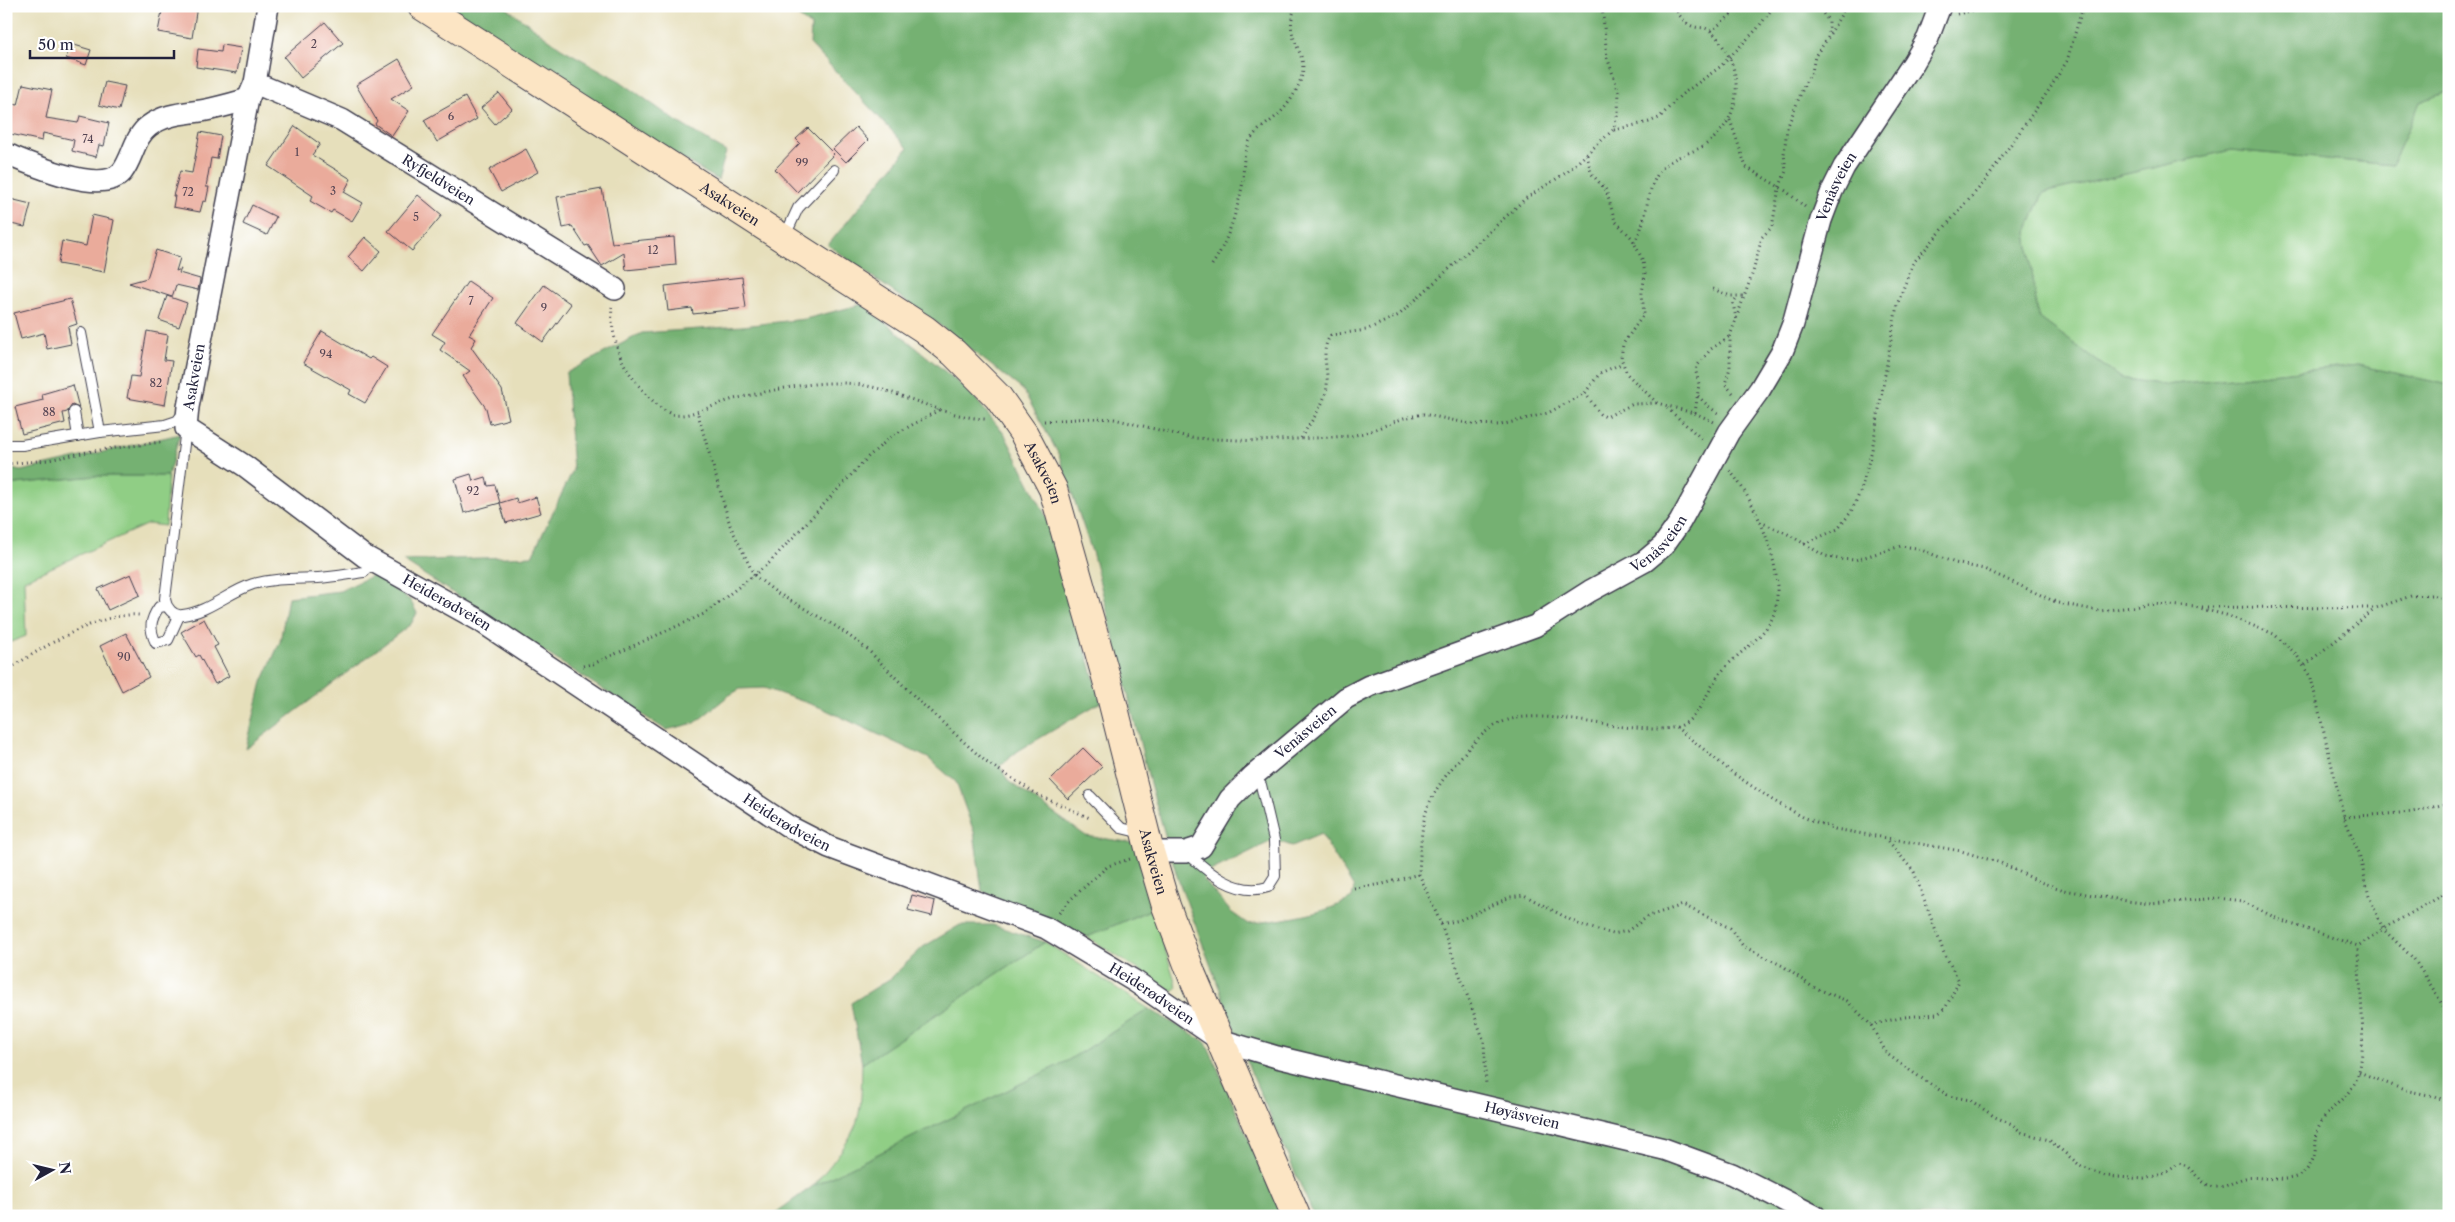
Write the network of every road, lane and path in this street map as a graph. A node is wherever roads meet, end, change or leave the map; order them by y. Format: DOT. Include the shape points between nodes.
graph roads {
  1 [pos="268,6"];
  2 [pos="422,6"];
  3 [pos="1296,6"];
  4 [pos="1602,6"];
  5 [pos="1674,6"];
  6 [pos="1742,6"];
  7 [pos="1774,6"];
  8 [pos="1817,6"];
  9 [pos="1846,6"];
  10 [pos="1940,6"];
  11 [pos="1956,6"];
  12 [pos="1968,6"];
  13 [pos="1993,6"];
  14 [pos="2083,6"];
  15 [pos="1972,10"];
  16 [pos="1711,31"];
  17 [pos="1829,34"];
  18 [pos="1729,57"];
  19 [pos="251,91"];
  20 [pos="1730,120"];
  21 [pos="1614,130"];
  22 [pos="6,154"];
  23 [pos="1587,155"];
  24 [pos="834,170"];
  25 [pos="1779,188"];
  26 [pos="1821,219"];
  27 [pos="784,239"];
  28 [pos="1634,242"];
  29 [pos="1212,265"];
  30 [pos="615,289"];
  31 [pos="1712,289"];
  32 [pos="1744,296"];
  33 [pos="1737,297"];
  34 [pos="1737,319"];
  35 [pos="81,333"];
  36 [pos="1730,336"];
  37 [pos="1622,364"];
  38 [pos="1585,393"];
  39 [pos="1698,395"];
  40 [pos="1657,403"];
  41 [pos="1749,405"];
  42 [pos="188,406"];
  43 [pos="1666,407"];
  44 [pos="939,410"];
  45 [pos="697,411"];
  46 [pos="74,412"];
  47 [pos="1696,413"];
  48 [pos="1016,422"];
  49 [pos="1731,430"];
  50 [pos="100,432"];
  51 [pos="186,433"];
  52 [pos="78,436"];
  53 [pos="1301,438"];
  54 [pos="6,445"];
  55 [pos="1725,456"];
  56 [pos="6,464"];
  57 [pos="1760,522"];
  58 [pos="1804,544"];
  59 [pos="374,562"];
  60 [pos="754,575"];
  61 [pos="2449,599"];
  62 [pos="166,606"];
  63 [pos="2195,607"];
  64 [pos="2376,608"];
  65 [pos="152,616"];
  66 [pos="179,616"];
  67 [pos="2304,666"];
  68 [pos="6,671"];
  69 [pos="556,671"];
  70 [pos="1676,727"];
  71 [pos="1252,776"];
  72 [pos="1090,796"];
  73 [pos="2449,803"];
  74 [pos="2344,817"];
  75 [pos="1885,837"];
  76 [pos="1139,838"];
  77 [pos="1186,852"];
  78 [pos="1419,874"];
  79 [pos="2449,887"];
  80 [pos="1354,888"];
  81 [pos="2443,895"];
  82 [pos="2449,907"];
  83 [pos="1441,924"];
  84 [pos="1046,928"];
  85 [pos="2383,929"];
  86 [pos="2358,946"];
  87 [pos="2449,1018"];
  88 [pos="1870,1025"];
  89 [pos="1220,1040"];
  90 [pos="2359,1072"];
  91 [pos="2449,1102"];
  92 [pos="1487,1105"];
  93 [pos="1296,1216"];
  94 [pos="1815,1216"];
  1 -- 19 [label="street, Asakveien"];
  2 -- 27 [label="main road, Asakveien"];
  3 -- 29 [label="path" via="1290,25 1292,39 1303,63 1302,75 1289,103 1274,119 1258,129 1247,145 1235,213"];
  4 -- 21 [label="path" via="1607,57 1620,97"];
  5 -- 16 [label="path" via="1690,25"];
  6 -- 16 [label="path"];
  7 -- 18 [label="path"];
  8 -- 17 [label="path" via="1830,21"];
  9 -- 17 [label="path"];
  10 -- 26 [label="street, Venåsveien" via="1928,38 1914,62 1844,167"];
  11 -- 15 [label="path" via="1953,16"];
  12 -- 15 [label="path"];
  13 -- 15 [label="path"];
  14 -- 58 [label="path" via="2067,61 2048,90 1986,180 1913,263 1897,305 1872,450 1861,490 1851,512 1838,529"];
  16 -- 18 [label="path"];
  17 -- 25 [label="path" via="1815,56 1812,72 1804,83 1787,128 1786,168"];
  18 -- 20 [label="path" via="1736,96"];
  18 -- 21 [label="path" via="1681,95 1659,118"];
  19 -- 22 [label="street" via="210,109 170,115 148,127 114,179 100,182 76,178"];
  19 -- 30 [label="street, Ryfjeldveien" via="342,120"];
  19 -- 42 [label="street, Asakveien" via="225,208"];
  20 -- 25 [label="path" via="1746,168"];
  20 -- 28 [label="path" via="1706,144 1673,159 1659,172 1641,230"];
  21 -- 23 [label="path"];
  23 -- 28 [label="path" via="1591,173 1606,190 1615,221"];
  23 -- 53 [label="path" via="1525,199 1399,315 1366,330 1331,334 1325,342 1324,354 1328,380 1326,394"];
  24 -- 27 [label="lane" via="798,208"];
  25 -- 26 [label="path"];
  25 -- 32 [label="path" via="1772,227 1762,237"];
  26 -- 41 [label="street, Venåsveien" via="1788,339"];
  27 -- 48 [label="main road, Asakveien" via="891,307 954,353 981,378"];
  28 -- 37 [label="path" via="1645,269 1644,314 1622,344"];
  30 -- 45 [label="path" via="612,311 616,339 626,370 662,409 676,415"];
  31 -- 33 [label="path"];
  32 -- 33 [label="path"];
  32 -- 34 [label="path"];
  33 -- 34 [label="path" via="1733,307"];
  34 -- 36 [label="path"];
  35 -- 50 [label="lane"];
  36 -- 39 [label="path" via="1711,349 1697,366"];
  36 -- 41 [label="path" via="1726,388"];
  37 -- 38 [label="path" via="1600,373"];
  37 -- 40 [label="path" via="1632,380"];
  38 -- 40 [label="path" via="1600,414 1606,417 1625,406"];
  38 -- 53 [label="path" via="1548,413 1501,425 1471,424 1423,414 1351,436"];
  39 -- 47 [label="path"];
  39 -- 49 [label="path"];
  40 -- 43 [label="path"];
  41 -- 49 [label="street, Venåsveien"];
  42 -- 50 [label="lane" via="177,421 165,426"];
  42 -- 51 [label="street, Asakveien"];
  43 -- 47 [label="path"];
  43 -- 55 [label="path"];
  44 -- 45 [label="path" via="864,385 842,383 757,394"];
  44 -- 48 [label="path" via="974,418"];
  44 -- 60 [label="path" via="892,436 868,457"];
  45 -- 60 [label="path" via="730,525"];
  46 -- 52 [label="lane"];
  47 -- 49 [label="path"];
  48 -- 53 [label="path" via="1092,418 1137,424 1192,438 1259,441"];
  48 -- 76 [label="main road, Asakveien" via="1040,462 1062,517 1130,769"];
  49 -- 55 [label="street, Venåsveien"];
  50 -- 52 [label="lane"];
  51 -- 56 [label="path" via="152,444"];
  51 -- 59 [label="street, Asakveien" via="245,466"];
  51 -- 62 [label="lane"];
  52 -- 54 [label="lane"];
  55 -- 57 [label="path" via="1728,469 1737,478"];
  55 -- 71 [label="street, Venåsveien" via="1663,546 1645,562 1583,594 1535,626 1369,686 1346,698"];
  57 -- 58 [label="path"];
  57 -- 70 [label="path" via="1771,550 1777,589 1774,613 1769,624 1719,674 1693,716"];
  58 -- 63 [label="path" via="1825,556 1847,560 1888,548 1916,548 1955,563 1984,569 2041,597 2076,608 2100,611 2155,604"];
  59 -- 66 [label="lane" via="364,572 320,578 275,578 250,585"];
  59 -- 69 [label="street, Heiderødveien" via="479,620"];
  60 -- 69 [label="path" via="704,614 666,633 592,664"];
  60 -- 76 [label="path" via="777,594 837,627 860,644 986,762 1069,810"];
  61 -- 64 [label="path" via="2432,595 2410,596"];
  62 -- 65 [label="lane" via="159,607"];
  62 -- 66 [label="lane"];
  63 -- 64 [label="path"];
  63 -- 67 [label="path" via="2226,614 2264,629 2283,642"];
  64 -- 67 [label="path"];
  65 -- 66 [label="lane" via="150,632 156,643 168,640"];
  65 -- 68 [label="path" via="129,614 101,621 61,639"];
  67 -- 74 [label="path" via="2319,709"];
  69 -- 84 [label="street, Heiderødveien" via="788,826 829,847"];
  70 -- 75 [label="path" via="1734,774 1803,817 1835,829"];
  70 -- 78 [label="path" via="1603,726 1535,716 1508,720 1487,730 1450,770 1425,809"];
  71 -- 77 [label="street, Venåsveien" via="1230,799 1201,847"];
  71 -- 77 [label="lane" via="1261,785 1274,840 1275,876 1268,887 1259,890 1226,884"];
  72 -- 76 [label="lane"];
  73 -- 74 [label="path" via="2413,812"];
  74 -- 85 [label="path"];
  75 -- 86 [label="path" via="1984,857 2064,890 2151,904 2218,898 2242,901 2282,921"];
  75 -- 88 [label="path" via="1914,872 1944,953 1960,981 1945,1009 1937,1014"];
  76 -- 77 [label="street"];
  76 -- 84 [label="path" via="1071,899"];
  76 -- 89 [label="main road, Asakveien"];
  78 -- 80 [label="path"];
  78 -- 83 [label="path"];
  79 -- 81 [label="path"];
  81 -- 82 [label="path"];
  81 -- 85 [label="path"];
  83 -- 88 [label="path" via="1460,920 1510,896 1524,895 1580,925 1613,934 1627,931 1649,916 1683,905 1730,928 1743,946 1783,966 1811,986 1840,996"];
  83 -- 92 [label="path" via="1484,1041"];
  84 -- 89 [label="street, Heiderødveien" via="1136,982"];
  85 -- 86 [label="path"];
  85 -- 87 [label="path" via="2414,959"];
  86 -- 90 [label="path" via="2362,1028"];
  88 -- 90 [label="path" via="1887,1054 1914,1074 1950,1096 1970,1100 2021,1132 2049,1140 2082,1167 2105,1176 2144,1179 2166,1173 2179,1163 2189,1168 2202,1182 2215,1187 2248,1178 2270,1180 2303,1174 2315,1156 2318,1127 2349,1092"];
  89 -- 92 [label="street, Høyåsveien"];
  89 -- 93 [label="main road, Asakveien"];
  90 -- 91 [label="path" via="2404,1090"];
  92 -- 94 [label="street, Høyåsveien" via="1664,1149 1732,1174"];
}
